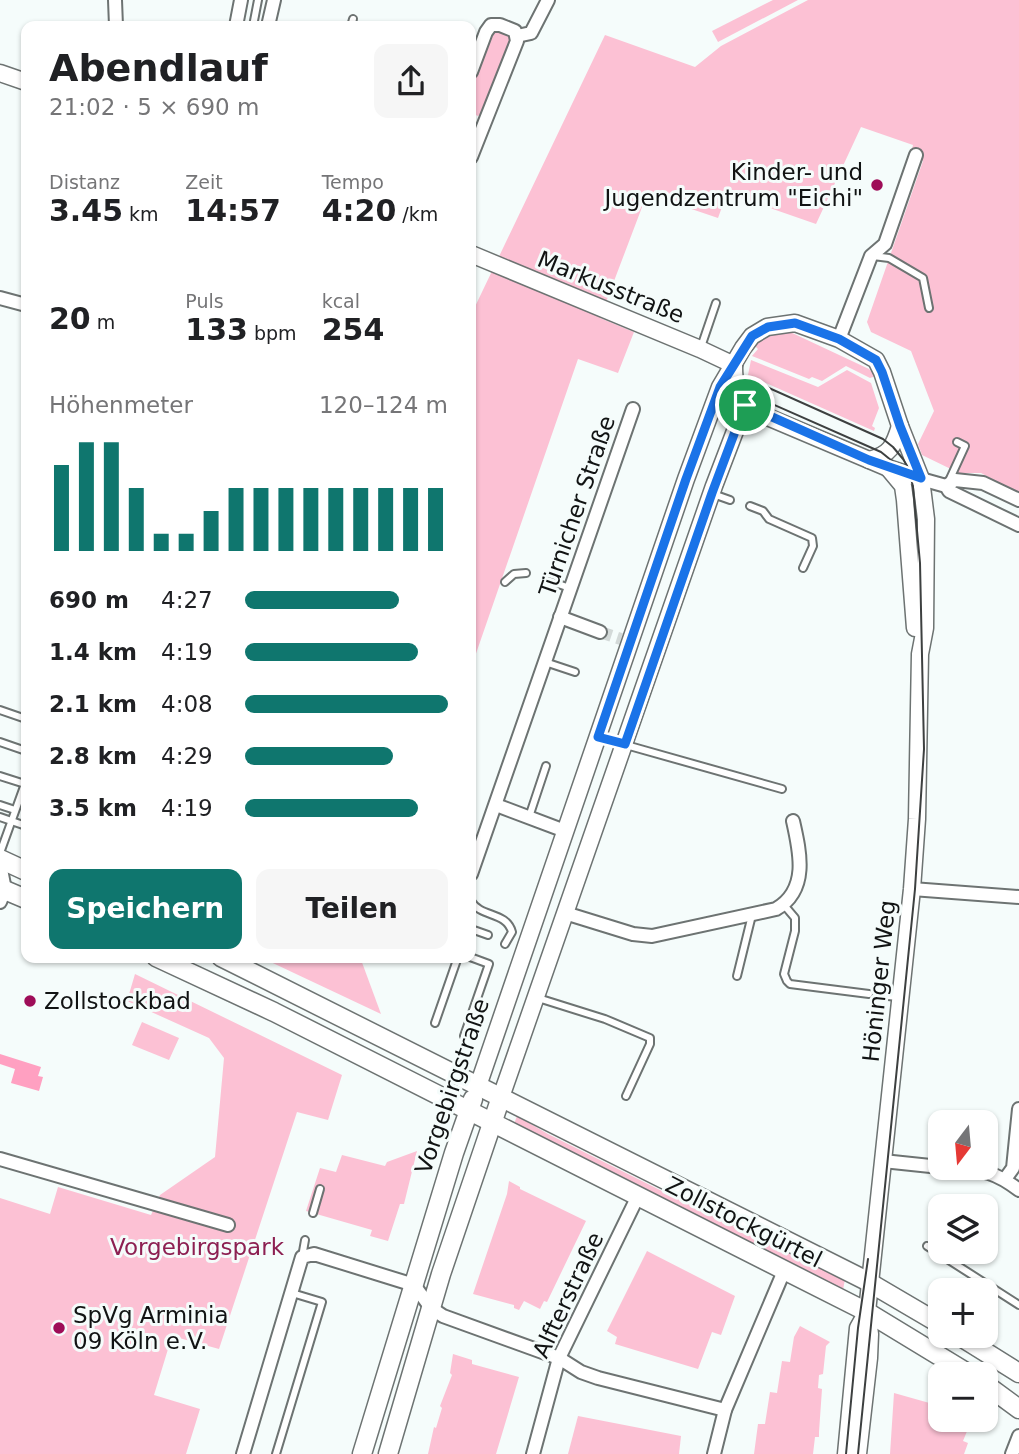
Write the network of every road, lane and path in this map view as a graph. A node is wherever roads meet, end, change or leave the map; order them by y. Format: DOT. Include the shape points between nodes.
graph roads {
  1 [pos="115,0"];
  2 [pos="241,0"];
  3 [pos="258,0"];
  4 [pos="274,0"];
  5 [pos="548,0"];
  6 [pos="116,21"];
  7 [pos="237,21"];
  8 [pos="254,21"];
  9 [pos="269,21"];
  10 [pos="517,36"];
  11 [pos="476,59"];
  12 [pos="0,73"];
  13 [pos="21,80"];
  14 [pos="477,122"];
  15 [pos="916,156"];
  16 [pos="476,256"];
  17 [pos="871,256"];
  18 [pos="0,298"];
  19 [pos="716,303"];
  20 [pos="21,304"];
  21 [pos="929,308"];
  22 [pos="839,339"];
  23 [pos="700,349"];
  24 [pos="734,365"];
  25 [pos="745,405"];
  26 [pos="632,409"];
  27 [pos="900,426"];
  28 [pos="957,442"];
  29 [pos="869,460"];
  30 [pos="888,468"];
  31 [pos="921,478"];
  32 [pos="686,479"];
  33 [pos="946,486"];
  34 [pos="713,490"];
  35 [pos="730,500"];
  36 [pos="1019,500"];
  37 [pos="750,506"];
  38 [pos="1019,525"];
  39 [pos="803,568"];
  40 [pos="526,573"];
  41 [pos="549,581"];
  42 [pos="505,582"];
  43 [pos="570,589"];
  44 [pos="560,617"];
  45 [pos="600,632"];
  46 [pos="920,654"];
  47 [pos="545,662"];
  48 [pos="575,672"];
  49 [pos="0,710"];
  50 [pos="21,717"];
  51 [pos="598,737"];
  52 [pos="0,742"];
  53 [pos="625,744"];
  54 [pos="21,749"];
  55 [pos="546,766"];
  56 [pos="0,776"];
  57 [pos="21,781"];
  58 [pos="782,789"];
  59 [pos="21,795"];
  60 [pos="0,805"];
  61 [pos="496,805"];
  62 [pos="15,810"];
  63 [pos="0,817"];
  64 [pos="528,817"];
  65 [pos="12,821"];
  66 [pos="793,821"];
  67 [pos="21,824"];
  68 [pos="565,831"];
  69 [pos="0,853"];
  70 [pos="476,860"];
  71 [pos="0,862"];
  72 [pos="21,869"];
  73 [pos="912,889"];
  74 [pos="2,894"];
  75 [pos="1019,897"];
  76 [pos="21,898"];
  77 [pos="785,905"];
  78 [pos="476,908"];
  79 [pos="565,913"];
  80 [pos="752,915"];
  81 [pos="476,931"];
  82 [pos="488,935"];
  83 [pos="505,944"];
  84 [pos="476,959"];
  85 [pos="169,963"];
  86 [pos="219,963"];
  87 [pos="232,963"];
  88 [pos="456,963"];
  89 [pos="737,976"];
  90 [pos="206,980"];
  91 [pos="869,994"];
  92 [pos="878,995"];
  93 [pos="536,997"];
  94 [pos="900,997"];
  95 [pos="435,1023"];
  96 [pos="464,1036"];
  97 [pos="478,1086"];
  98 [pos="626,1096"];
  99 [pos="501,1097"];
  100 [pos="1019,1109"];
  101 [pos="469,1110"];
  102 [pos="492,1122"];
  103 [pos="0,1159"];
  104 [pos="883,1161"];
  105 [pos="928,1166"];
  106 [pos="998,1176"];
  107 [pos="1005,1180"];
  108 [pos="320,1189"];
  109 [pos="1019,1190"];
  110 [pos="638,1196"];
  111 [pos="313,1213"];
  112 [pos="228,1225"];
  113 [pos="305,1240"];
  114 [pos="927,1246"];
  115 [pos="302,1257"];
  116 [pos="784,1271"];
  117 [pos="870,1283"];
  118 [pos="414,1285"];
  119 [pos="292,1293"];
  120 [pos="1019,1306"];
  121 [pos="431,1308"];
  122 [pos="867,1312"];
  123 [pos="928,1317"];
  124 [pos="979,1348"];
  125 [pos="559,1358"];
  126 [pos="949,1362"];
  127 [pos="1019,1373"];
  128 [pos="998,1394"];
  129 [pos="1019,1409"];
  130 [pos="725,1410"];
  131 [pos="1019,1436"];
  132 [pos="243,1454"];
  133 [pos="276,1454"];
  134 [pos="362,1454"];
  135 [pos="388,1454"];
  136 [pos="533,1454"];
  137 [pos="715,1454"];
  138 [pos="846,1454"];
  139 [pos="858,1454"];
  140 [pos="1012,1454"];
  1 -- 6 [label="street"];
  2 -- 7 [label="street"];
  3 -- 8 [label="lane"];
  4 -- 9 [label="street"];
  5 -- 10 [label="street" via="531,33"];
  10 -- 11 [label="street" via="515,31 491,25"];
  10 -- 14 [label="street"];
  12 -- 13 [label="street"];
  15 -- 17 [label="street" via="885,244"];
  16 -- 23 [label="street, Markusstraße"];
  17 -- 21 [label="lane" via="889,258 923,278"];
  17 -- 22 [label="street"];
  18 -- 20 [label="street"];
  19 -- 23 [label="lane"];
  22 -- 24 [label="street, Vorgebirgstraße" via="795,323 780,324 752,336"];
  22 -- 27 [label="street, Höninger Weg" via="876,360"];
  23 -- 24 [label="street, Markusstraße"];
  24 -- 25 [label="street" via="736,387"];
  24 -- 32 [label="street, Vorgebirgstraße" via="720,387"];
  25 -- 29 [label="street"];
  25 -- 34 [label="street"];
  26 -- 43 [label="street, Türnicher Straße"];
  27 -- 29 [label="street" via="890,451"];
  27 -- 31 [label="street, Höninger Weg"];
  28 -- 33 [label="lane" via="965,446"];
  29 -- 30 [label="street"];
  30 -- 31 [label="street"];
  30 -- 46 [label="street, Höninger Weg" via="903,486"];
  31 -- 33 [label="street"];
  31 -- 46 [label="street, Höninger Weg" via="926,519 925,628"];
  32 -- 34 [label="street" via="705,470 712,476"];
  32 -- 51 [label="street, Vorgebirgstraße" via="626,641"];
  33 -- 36 [label="street" via="955,480 983,483"];
  33 -- 38 [label="street"];
  34 -- 35 [label="lane"];
  34 -- 53 [label="street"];
  37 -- 39 [label="lane" via="811,538 813,546"];
  40 -- 42 [label="lane" via="514,573"];
  41 -- 43 [label="lane"];
  43 -- 44 [label="street, Türnicher Straße"];
  44 -- 45 [label="street, Türnicher Straße"];
  44 -- 47 [label="street, Türnicher Straße"];
  46 -- 73 [label="street, Höninger Weg"];
  47 -- 48 [label="lane"];
  47 -- 61 [label="street, Türnicher Straße"];
  49 -- 50 [label="lane"];
  51 -- 53 [label="street"];
  51 -- 68 [label="street, Vorgebirgstraße"];
  52 -- 54 [label="lane"];
  53 -- 58 [label="lane"];
  53 -- 79 [label="street"];
  55 -- 64 [label="lane"];
  56 -- 57 [label="lane"];
  59 -- 62 [label="lane"];
  60 -- 62 [label="lane"];
  61 -- 64 [label="street"];
  61 -- 70 [label="street, Türnicher Straße"];
  62 -- 65 [label="lane"];
  63 -- 65 [label="lane"];
  64 -- 68 [label="street"];
  65 -- 67 [label="lane"];
  65 -- 69 [label="lane"];
  66 -- 77 [label="street" via="800,874 795,893"];
  68 -- 97 [label="street, Vorgebirgstraße"];
  71 -- 72 [label="main road"];
  71 -- 74 [label="street"];
  73 -- 75 [label="street"];
  73 -- 94 [label="street, Höninger Weg"];
  74 -- 76 [label="main road"];
  77 -- 80 [label="street"];
  77 -- 91 [label="lane" via="795,918 786,981"];
  78 -- 83 [label="lane" via="509,924 512,932"];
  79 -- 80 [label="street" via="652,936"];
  79 -- 93 [label="street"];
  80 -- 89 [label="lane"];
  81 -- 82 [label="lane"];
  84 -- 96 [label="lane" via="489,964"];
  85 -- 90 [label="main road, Zollstockgürtel"];
  86 -- 90 [label="main road"];
  87 -- 97 [label="main road, Zollstockgürtel"];
  88 -- 95 [label="lane"];
  90 -- 101 [label="main road, Zollstockgürtel"];
  92 -- 94 [label="lane"];
  93 -- 98 [label="lane" via="650,1038"];
  93 -- 99 [label="street"];
  94 -- 104 [label="street, Höninger Weg"];
  97 -- 99 [label="main road, Zollstockgürtel"];
  97 -- 101 [label="main road, Vorgebirgstraße"];
  99 -- 102 [label="main road"];
  99 -- 117 [label="main road, Zollstockgürtel"];
  100 -- 107 [label="street" via="1013,1168"];
  101 -- 102 [label="main road, Zollstockgürtel"];
  101 -- 118 [label="main road, Vorgebirgstraße"];
  102 -- 110 [label="main road, Zollstockgürtel"];
  102 -- 121 [label="main road"];
  103 -- 112 [label="street"];
  104 -- 105 [label="street"];
  104 -- 117 [label="street, Höninger Weg"];
  106 -- 107 [label="street"];
  107 -- 109 [label="street"];
  108 -- 111 [label="lane"];
  110 -- 116 [label="main road, Zollstockgürtel"];
  110 -- 125 [label="street, Alfterstraße"];
  113 -- 115 [label="lane"];
  114 -- 120 [label="lane"];
  115 -- 118 [label="street" via="314,1254"];
  115 -- 119 [label="street"];
  116 -- 122 [label="main road, Zollstockgürtel"];
  116 -- 130 [label="street"];
  117 -- 122 [label="street, Höninger Weg"];
  117 -- 123 [label="main road, Zollstockgürtel"];
  118 -- 121 [label="street"];
  118 -- 134 [label="main road, Vorgebirgstraße"];
  119 -- 132 [label="street"];
  119 -- 133 [label="lane" via="322,1302"];
  121 -- 125 [label="street"];
  121 -- 135 [label="main road"];
  122 -- 126 [label="main road, Zollstockgürtel"];
  122 -- 138 [label="street, Höninger Weg" via="858,1328"];
  122 -- 139 [label="street, Höninger Weg" via="869,1358"];
  124 -- 127 [label="main road"];
  125 -- 130 [label="street" via="598,1378"];
  125 -- 136 [label="street, Alfterstraße"];
  128 -- 129 [label="main road"];
  130 -- 137 [label="street"];
  131 -- 140 [label="street"];
}
